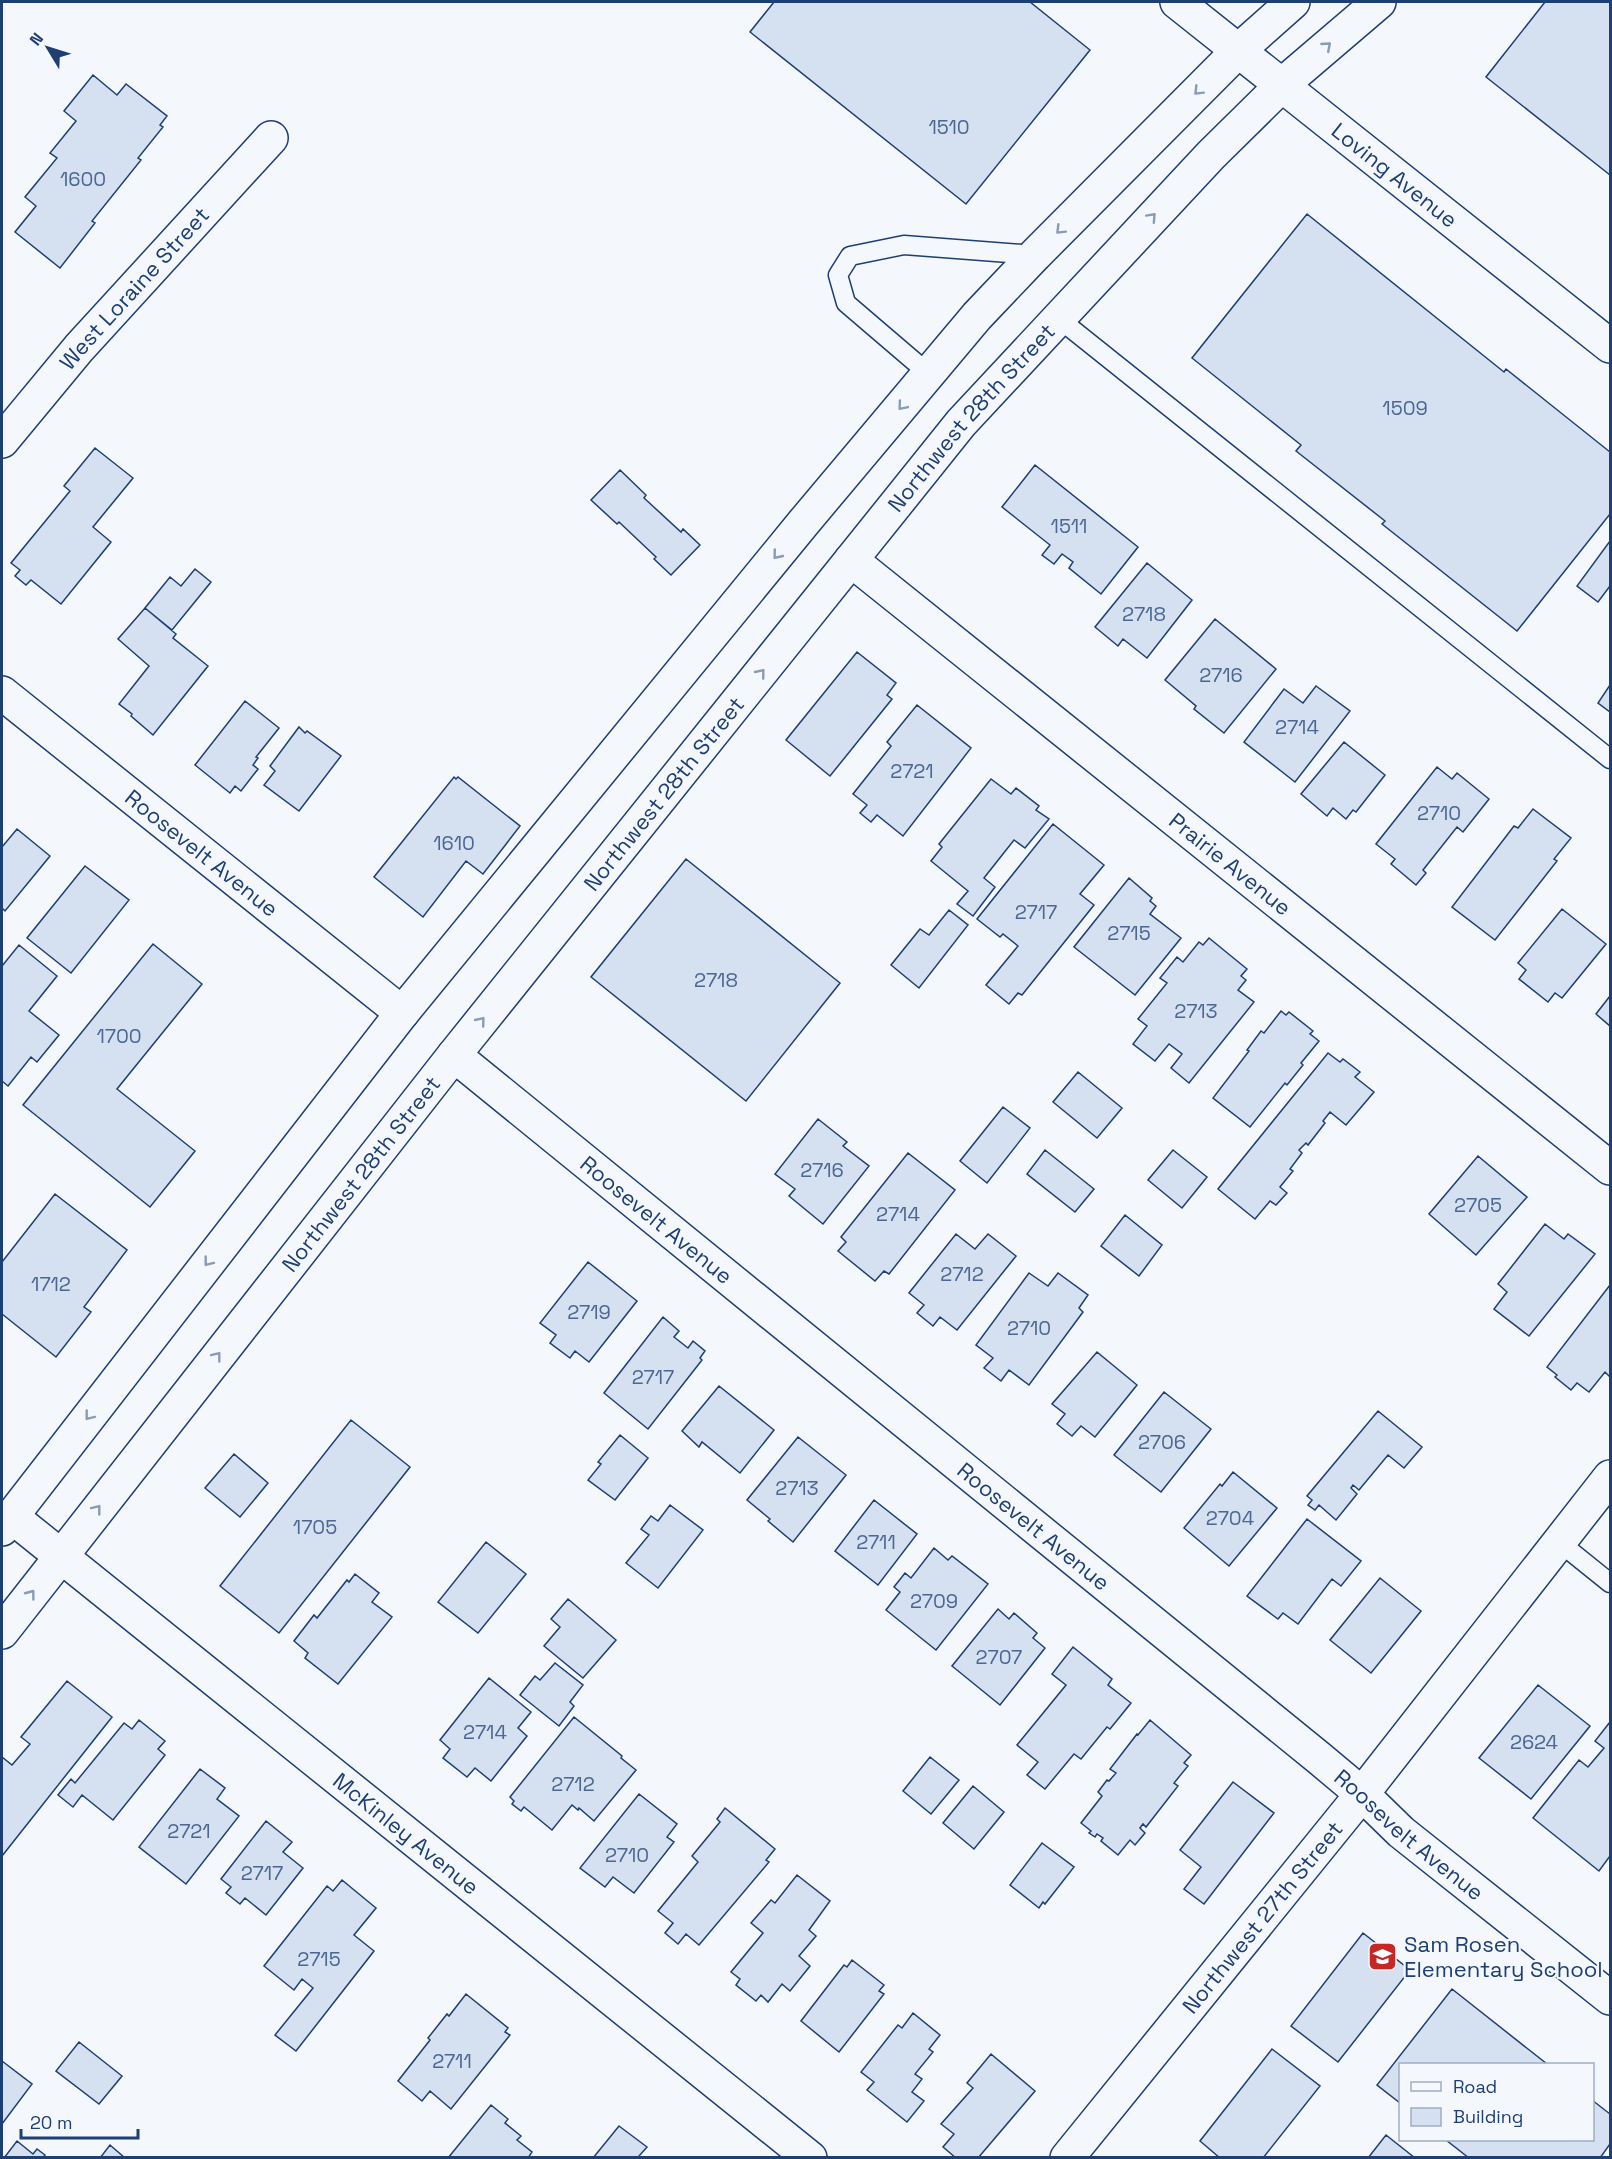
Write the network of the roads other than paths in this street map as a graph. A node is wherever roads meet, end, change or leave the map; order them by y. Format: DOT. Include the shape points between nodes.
graph roads {
  1 [pos="1178,2"];
  2 [pos="1293,2"];
  3 [pos="1379,2"];
  4 [pos="1239,50"];
  5 [pos="1283,84"];
  6 [pos="271,138"];
  7 [pos="1035,255"];
  8 [pos="1058,318"];
  9 [pos="1611,346"];
  10 [pos="929,374"];
  11 [pos="2,441"];
  12 [pos="851,560"];
  13 [pos="2,693"];
  14 [pos="1611,759"];
  15 [pos="402,1013"];
  16 [pos="454,1055"];
  17 [pos="1611,1168"];
  18 [pos="1611,1477"];
  19 [pos="5,1518"];
  20 [pos="1559,1542"];
  21 [pos="60,1555"];
  22 [pos="1611,1583"];
  23 [pos="2,1632"];
  24 [pos="1362,1794"];
  25 [pos="1611,1998"];
  26 [pos="810,2157"];
  27 [pos="1066,2157"];
  1 -- 4 [label="street, Loving Avenue"];
  2 -- 4 [label="street"];
  5 -- 3 [label="street, Northwest 28th Street, one-way"];
  4 -- 5 [label="street, Loving Avenue"];
  4 -- 7 [label="street, one-way"];
  8 -- 5 [label="street, Northwest 28th Street, one-way" via="1211,154"];
  5 -- 9 [label="street, Loving Avenue"];
  6 -- 11 [label="street, West Loraine Street" via="79,348"];
  7 -- 10 [label="street"];
  7 -- 10 [label="lane" via="904,245 850,256 838,274 846,303"];
  8 -- 12 [label="street, Northwest 28th Street" via="961,423"];
  8 -- 14 [label="lane"];
  10 -- 15 [label="street, one-way"];
  16 -- 12 [label="street, Northwest 28th Street, one-way"];
  12 -- 17 [label="street, Prairie Avenue"];
  13 -- 15 [label="street, Roosevelt Avenue"];
  15 -- 19 [label="street, one-way"];
  21 -- 16 [label="street, Northwest 28th Street, one-way"];
  16 -- 24 [label="street, Roosevelt Avenue"];
  18 -- 20 [label="street, Northwest 27th Street"];
  19 -- 21 [label="street, McKinley Avenue"];
  20 -- 22 [label="lane"];
  20 -- 24 [label="street, Northwest 27th Street"];
  23 -- 21 [label="street, Northwest 28th Street, one-way"];
  21 -- 26 [label="street, McKinley Avenue"];
  24 -- 25 [label="street, Roosevelt Avenue" via="1401,1832"];
  24 -- 27 [label="street, Northwest 27th Street"];
}
